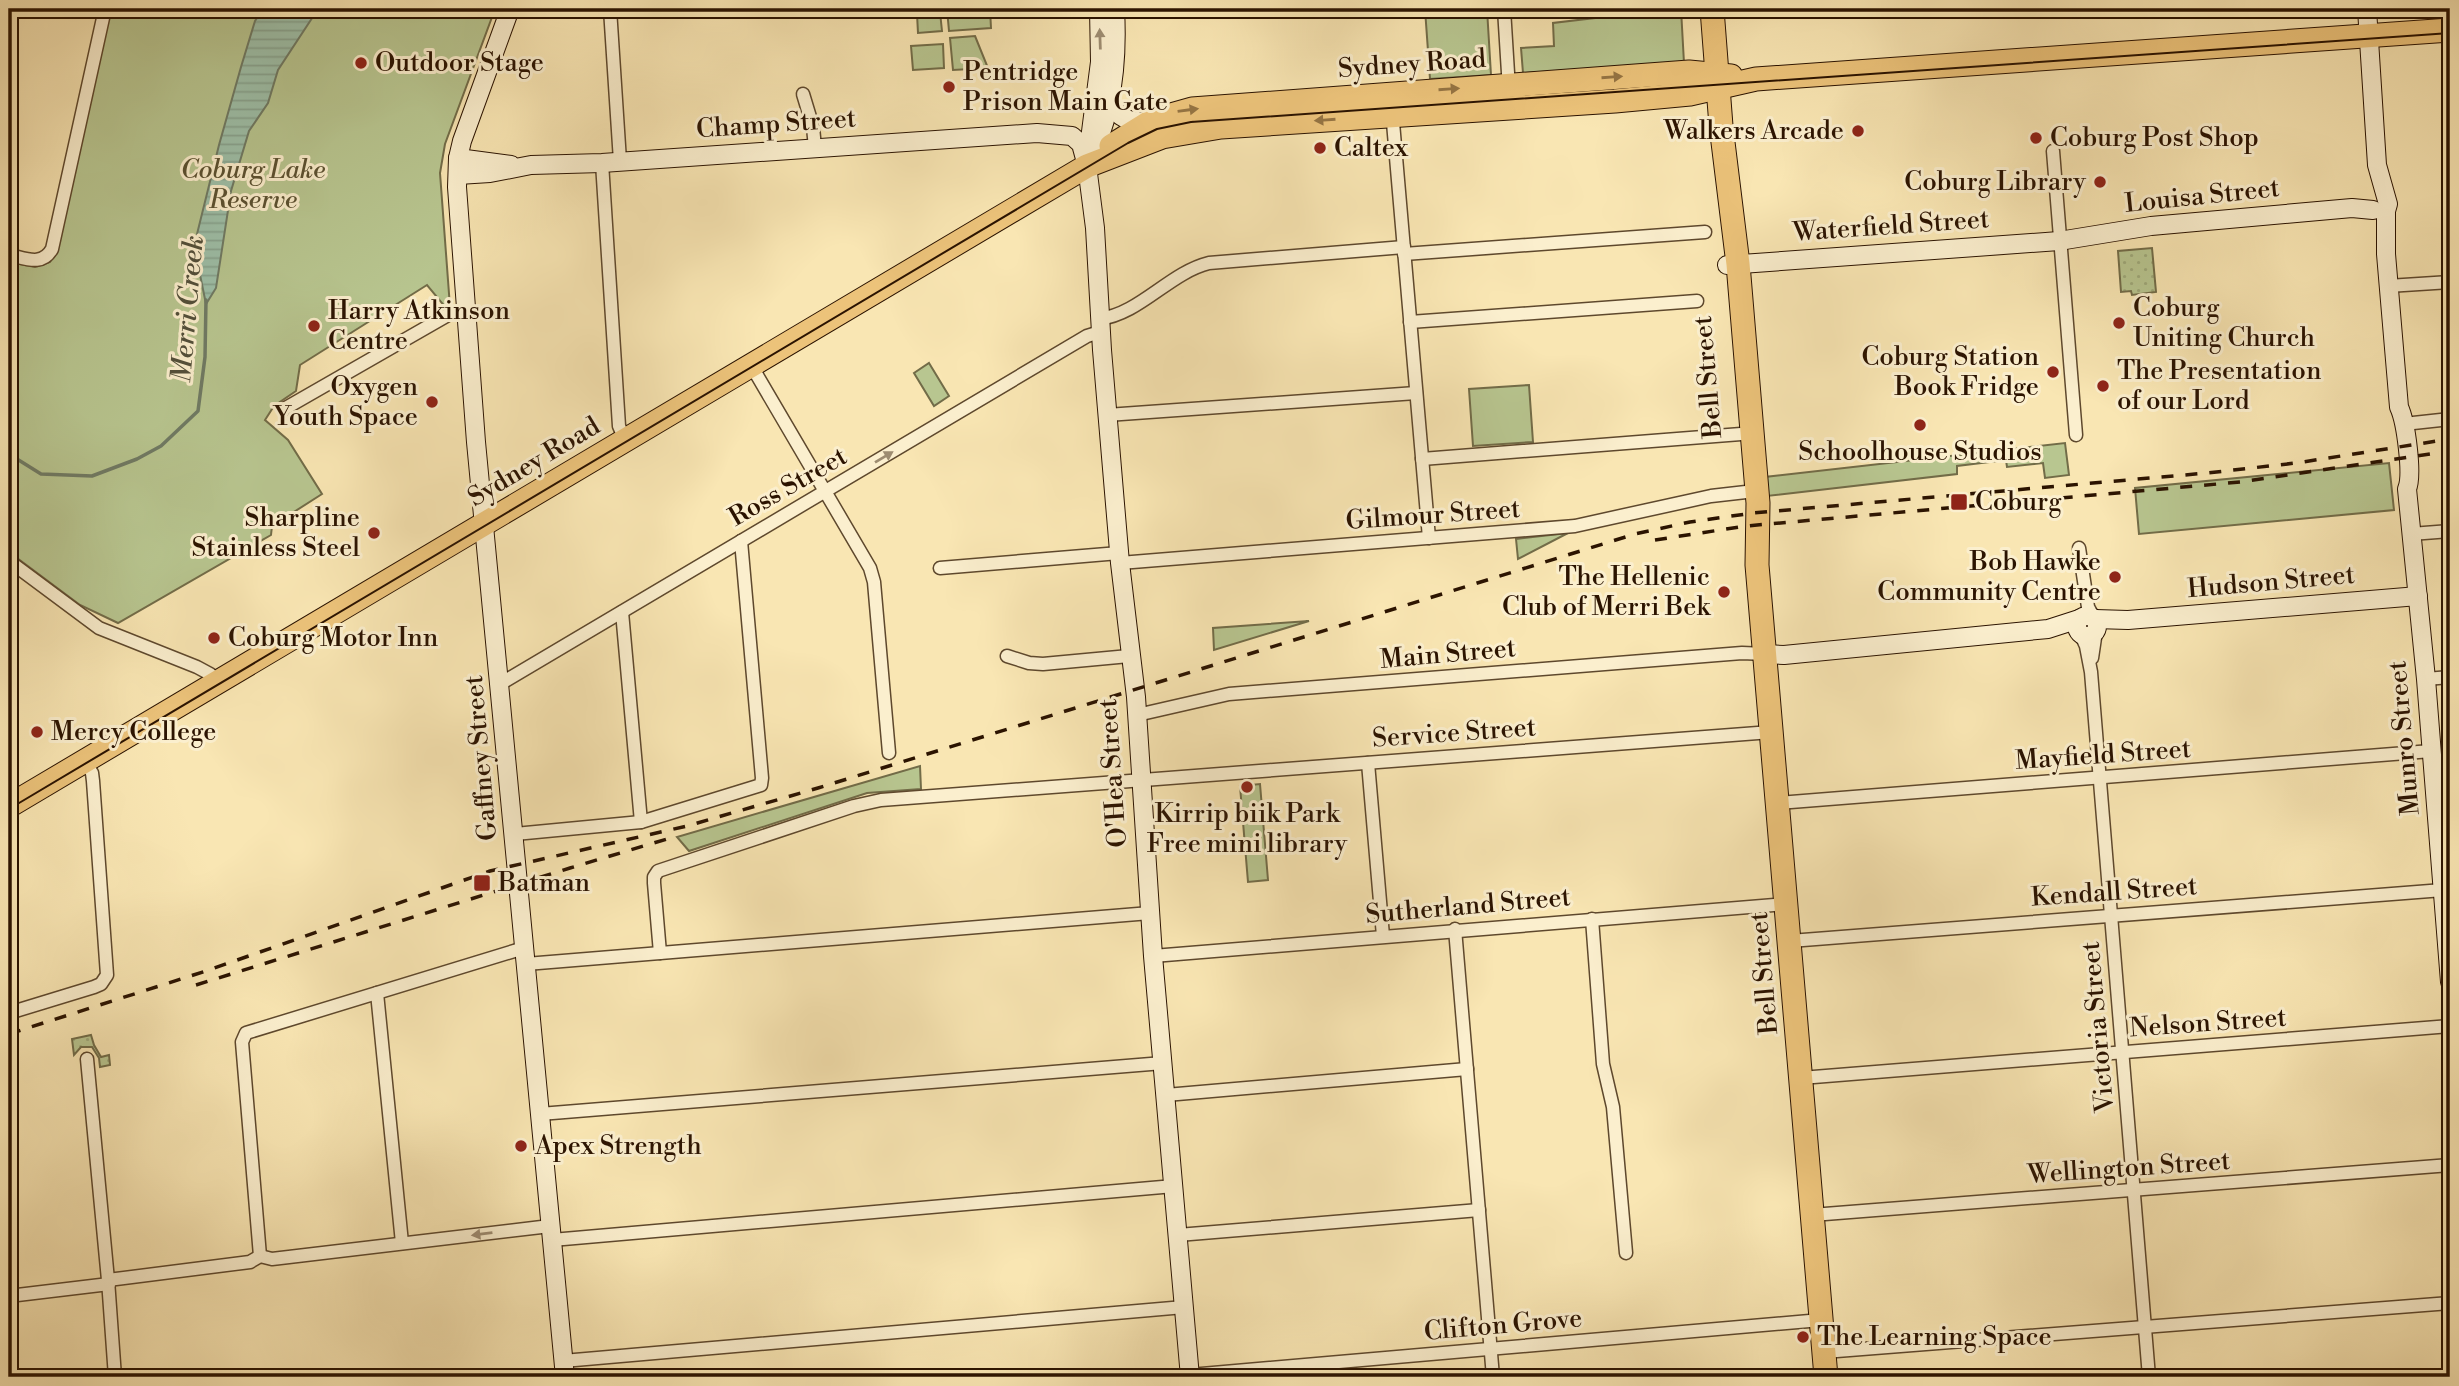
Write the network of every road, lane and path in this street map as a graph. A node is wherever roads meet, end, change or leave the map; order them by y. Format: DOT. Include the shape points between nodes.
graph roads {
  1 [pos="105,9"];
  2 [pos="510,9"];
  3 [pos="610,9"];
  4 [pos="1099,9"];
  5 [pos="1115,9"];
  6 [pos="1504,9"];
  7 [pos="1697,9"];
  8 [pos="1712,9"];
  9 [pos="2367,9"];
  10 [pos="2450,30"];
  11 [pos="2369,36"];
  12 [pos="1713,81"];
  13 [pos="803,93"];
  14 [pos="1509,96"];
  15 [pos="1109,100"];
  16 [pos="1392,105"];
  17 [pos="1091,117"];
  18 [pos="469,119"];
  19 [pos="1153,120"];
  20 [pos="1037,133"];
  21 [pos="815,148"];
  22 [pos="2053,151"];
  23 [pos="489,161"];
  24 [pos="611,162"];
  25 [pos="518,166"];
  26 [pos="1087,166"];
  27 [pos="458,167"];
  28 [pos="2378,205"];
  29 [pos="1705,232"];
  30 [pos="2059,241"];
  31 [pos="1404,251"];
  32 [pos="9,255"];
  33 [pos="1732,264"];
  34 [pos="2450,282"];
  35 [pos="2388,286"];
  36 [pos="1697,301"];
  37 [pos="466,308"];
  38 [pos="1410,322"];
  39 [pos="1100,326"];
  40 [pos="751,365"];
  41 [pos="1416,393"];
  42 [pos="284,409"];
  43 [pos="1107,415"];
  44 [pos="2402,416"];
  45 [pos="2450,419"];
  46 [pos="1741,435"];
  47 [pos="2076,435"];
  48 [pos="625,440"];
  49 [pos="1422,459"];
  50 [pos="1746,492"];
  51 [pos="826,493"];
  52 [pos="484,524"];
  53 [pos="2450,531"];
  54 [pos="2411,534"];
  55 [pos="1429,538"];
  56 [pos="741,541"];
  57 [pos="2079,548"];
  58 [pos="1120,558"];
  59 [pos="9,561"];
  60 [pos="1757,565"];
  61 [pos="940,568"];
  62 [pos="2418,596"];
  63 [pos="2366,601"];
  64 [pos="622,612"];
  65 [pos="2088,626"];
  66 [pos="1765,654"];
  67 [pos="1007,656"];
  68 [pos="1129,656"];
  69 [pos="188,664"];
  70 [pos="2450,677"];
  71 [pos="2426,679"];
  72 [pos="500,684"];
  73 [pos="208,688"];
  74 [pos="1137,715"];
  75 [pos="1771,732"];
  76 [pos="2431,751"];
  77 [pos="889,753"];
  78 [pos="85,761"];
  79 [pos="1368,763"];
  80 [pos="2099,778"];
  81 [pos="1140,780"];
  82 [pos="1778,803"];
  83 [pos="9,806"];
  84 [pos="641,822"];
  85 [pos="515,834"];
  86 [pos="2445,845"];
  87 [pos="2443,890"];
  88 [pos="1786,904"];
  89 [pos="1150,913"];
  90 [pos="2111,915"];
  91 [pos="1592,919"];
  92 [pos="1455,929"];
  93 [pos="1383,936"];
  94 [pos="1790,941"];
  95 [pos="660,953"];
  96 [pos="525,956"];
  97 [pos="1153,956"];
  98 [pos="2450,981"];
  99 [pos="377,993"];
  100 [pos="9,1013"];
  101 [pos="2450,1027"];
  102 [pos="2123,1052"];
  103 [pos="87,1059"];
  104 [pos="1163,1063"];
  105 [pos="1467,1069"];
  106 [pos="1801,1078"];
  107 [pos="1166,1095"];
  108 [pos="540,1114"];
  109 [pos="2450,1165"];
  110 [pos="1174,1186"];
  111 [pos="2134,1190"];
  112 [pos="1479,1210"];
  113 [pos="1812,1215"];
  114 [pos="551,1233"];
  115 [pos="1178,1235"];
  116 [pos="402,1243"];
  117 [pos="1626,1253"];
  118 [pos="260,1256"];
  119 [pos="109,1282"];
  120 [pos="9,1296"];
  121 [pos="2450,1303"];
  122 [pos="1184,1307"];
  123 [pos="1821,1320"];
  124 [pos="2145,1327"];
  125 [pos="1491,1349"];
  126 [pos="1824,1352"];
  127 [pos="564,1369"];
  128 [pos="1190,1376"];
  129 [pos="115,1377"];
  130 [pos="1493,1377"];
  131 [pos="1826,1377"];
  132 [pos="2149,1377"];
  1 -- 32 [label="street" via="52,249 40,261"];
  2 -- 18 [label="street, Gaffney Street"];
  3 -- 24 [label="street"];
  17 -- 4 [label="street, one-way" via="1101,50"];
  5 -- 15 [label="street"];
  6 -- 14 [label="street"];
  7 -- 12 [label="highway, Bell Street"];
  8 -- 12 [label="highway, Bell Street"];
  9 -- 11 [label="street, Munro Street"];
  10 -- 11 [label="highway, Sydney Road"];
  11 -- 12 [label="highway, Sydney Road"];
  11 -- 28 [label="street, Munro Street"];
  12 -- 14 [label="highway, Sydney Road"];
  12 -- 33 [label="highway, Bell Street"];
  13 -- 21 [label="street"];
  14 -- 16 [label="highway, Sydney Road"];
  15 -- 19 [label="street" via="1126,119"];
  15 -- 26 [label="street" via="1101,138"];
  19 -- 16 [label="highway, Sydney Road, one-way" via="1192,109"];
  16 -- 26 [label="highway, Sydney Road, one-way" via="1182,133"];
  16 -- 31 [label="street"];
  17 -- 20 [label="street, Champ Street" via="1080,125"];
  17 -- 26 [label="street"];
  18 -- 23 [label="street" via="476,143"];
  18 -- 27 [label="street, Gaffney Street"];
  19 -- 26 [label="highway, Sydney Road"];
  20 -- 21 [label="street, Champ Street"];
  20 -- 26 [label="street, Champ Street" via="1079,140"];
  21 -- 24 [label="street, Champ Street"];
  22 -- 30 [label="street"];
  23 -- 25 [label="street, Champ Street"];
  23 -- 27 [label="street, Champ Street"];
  24 -- 25 [label="street, Champ Street"];
  24 -- 48 [label="street" via="619,426"];
  25 -- 27 [label="street, Champ Street" via="490,173"];
  26 -- 39 [label="street, O'Hea Street"];
  26 -- 40 [label="highway, Sydney Road"];
  27 -- 37 [label="street, Gaffney Street"];
  28 -- 30 [label="street, Louisa Street" via="2151,226"];
  28 -- 35 [label="street, Munro Street"];
  29 -- 31 [label="street, Ross Street"];
  30 -- 33 [label="street, Waterfield Street"];
  30 -- 47 [label="street"];
  31 -- 38 [label="street"];
  31 -- 39 [label="street, Ross Street" via="1200,265"];
  33 -- 46 [label="highway, Bell Street"];
  33 -- 60 [label="highway, Bell Street" via="1758,503"];
  34 -- 35 [label="street"];
  35 -- 44 [label="street, Munro Street"];
  36 -- 38 [label="street"];
  37 -- 42 [label="street"];
  37 -- 52 [label="street, Gaffney Street"];
  38 -- 41 [label="street"];
  39 -- 43 [label="street, O'Hea Street"];
  51 -- 39 [label="street, Ross Street, one-way"];
  40 -- 48 [label="highway, Sydney Road"];
  40 -- 51 [label="street"];
  41 -- 43 [label="street"];
  41 -- 49 [label="street"];
  43 -- 58 [label="street, O'Hea Street"];
  44 -- 45 [label="street"];
  44 -- 54 [label="street, Munro Street"];
  46 -- 49 [label="street"];
  46 -- 50 [label="highway, Bell Street"];
  48 -- 52 [label="highway, Sydney Road"];
  49 -- 55 [label="street"];
  50 -- 55 [label="street, Gilmour Street" via="1576,526"];
  50 -- 60 [label="highway, Bell Street"];
  51 -- 56 [label="street, Ross Street"];
  51 -- 77 [label="street" via="872,574"];
  52 -- 72 [label="street, Gaffney Street"];
  52 -- 73 [label="highway, Sydney Road"];
  53 -- 54 [label="street"];
  54 -- 62 [label="street, Munro Street"];
  54 -- 63 [label="street" via="2407,580"];
  55 -- 58 [label="street, Gilmour Street"];
  56 -- 64 [label="street, Ross Street"];
  56 -- 84 [label="street" via="761,785"];
  57 -- 65 [label="street, Victoria Street"];
  58 -- 61 [label="street, Gilmour Street"];
  58 -- 68 [label="street, O'Hea Street"];
  59 -- 69 [label="street" via="99,628"];
  60 -- 66 [label="highway, Bell Street"];
  62 -- 63 [label="street, Hudson Street"];
  62 -- 71 [label="street, Munro Street"];
  63 -- 65 [label="street, Hudson Street"];
  64 -- 72 [label="street, Ross Street"];
  64 -- 84 [label="street"];
  65 -- 66 [label="street, Hudson Street"];
  65 -- 80 [label="street, Victoria Street"];
  66 -- 74 [label="street, Main Street" via="1229,694"];
  66 -- 75 [label="highway, Bell Street"];
  67 -- 68 [label="street" via="1043,664"];
  68 -- 74 [label="street, O'Hea Street"];
  69 -- 73 [label="street"];
  69 -- 73 [label="street" via="205,670"];
  70 -- 71 [label="street"];
  71 -- 76 [label="street, Munro Street"];
  72 -- 85 [label="street, Gaffney Street"];
  73 -- 78 [label="highway, Sydney Road"];
  74 -- 81 [label="street, O'Hea Street"];
  75 -- 79 [label="street, Service Street"];
  75 -- 82 [label="highway, Bell Street"];
  76 -- 80 [label="street, Mayfield Street"];
  76 -- 86 [label="street, Munro Street"];
  78 -- 83 [label="highway, Sydney Road"];
  78 -- 100 [label="street" via="93,781 107,975 94,987"];
  79 -- 81 [label="street, Service Street"];
  79 -- 93 [label="street"];
  80 -- 82 [label="street, Mayfield Street"];
  80 -- 90 [label="street, Victoria Street"];
  81 -- 89 [label="street, O'Hea Street"];
  81 -- 95 [label="street, Service Street" via="867,802 663,869 654,877"];
  82 -- 88 [label="highway, Bell Street"];
  84 -- 85 [label="street"];
  85 -- 96 [label="street, Gaffney Street"];
  86 -- 87 [label="street, Munro Street"];
  87 -- 90 [label="street, Kendall Street"];
  87 -- 98 [label="street, Munro Street"];
  88 -- 91 [label="street, Sutherland Street"];
  88 -- 94 [label="highway, Bell Street"];
  89 -- 95 [label="street"];
  89 -- 97 [label="street, O'Hea Street"];
  90 -- 94 [label="street, Kendall Street"];
  90 -- 102 [label="street, Victoria Street"];
  91 -- 92 [label="street, Sutherland Street"];
  91 -- 117 [label="street" via="1603,1064 1613,1107"];
  92 -- 93 [label="street, Sutherland Street"];
  92 -- 105 [label="street"];
  93 -- 97 [label="street, Sutherland Street"];
  94 -- 106 [label="highway, Bell Street"];
  95 -- 96 [label="street"];
  96 -- 99 [label="street"];
  96 -- 108 [label="street, Gaffney Street"];
  97 -- 104 [label="street, O'Hea Street"];
  99 -- 116 [label="street"];
  99 -- 118 [label="street" via="246,1033 242,1042"];
  101 -- 102 [label="street, Nelson Street"];
  102 -- 106 [label="street, Nelson Street"];
  102 -- 111 [label="street, Victoria Street"];
  103 -- 119 [label="street"];
  104 -- 107 [label="street, O'Hea Street"];
  104 -- 108 [label="street"];
  105 -- 107 [label="street"];
  105 -- 112 [label="street"];
  106 -- 113 [label="highway, Bell Street"];
  107 -- 110 [label="street, O'Hea Street"];
  108 -- 114 [label="street, Gaffney Street"];
  109 -- 111 [label="street, Wellington Street"];
  110 -- 114 [label="street"];
  110 -- 115 [label="street, O'Hea Street"];
  111 -- 113 [label="street, Wellington Street"];
  111 -- 124 [label="street, Victoria Street"];
  112 -- 115 [label="street"];
  112 -- 125 [label="street"];
  113 -- 123 [label="highway, Bell Street"];
  114 -- 116 [label="street, one-way"];
  114 -- 127 [label="street, Gaffney Street"];
  115 -- 122 [label="street, O'Hea Street"];
  116 -- 118 [label="street" via="272,1259"];
  118 -- 119 [label="street" via="250,1262"];
  119 -- 120 [label="street"];
  119 -- 129 [label="street"];
  121 -- 124 [label="street"];
  122 -- 127 [label="street"];
  122 -- 128 [label="street, O'Hea Street"];
  123 -- 125 [label="street, Clifton Grove"];
  123 -- 126 [label="highway, Bell Street"];
  124 -- 126 [label="street"];
  124 -- 132 [label="street, Victoria Street"];
  125 -- 128 [label="street, Clifton Grove"];
  125 -- 130 [label="street"];
  126 -- 131 [label="highway, Bell Street"];
}
